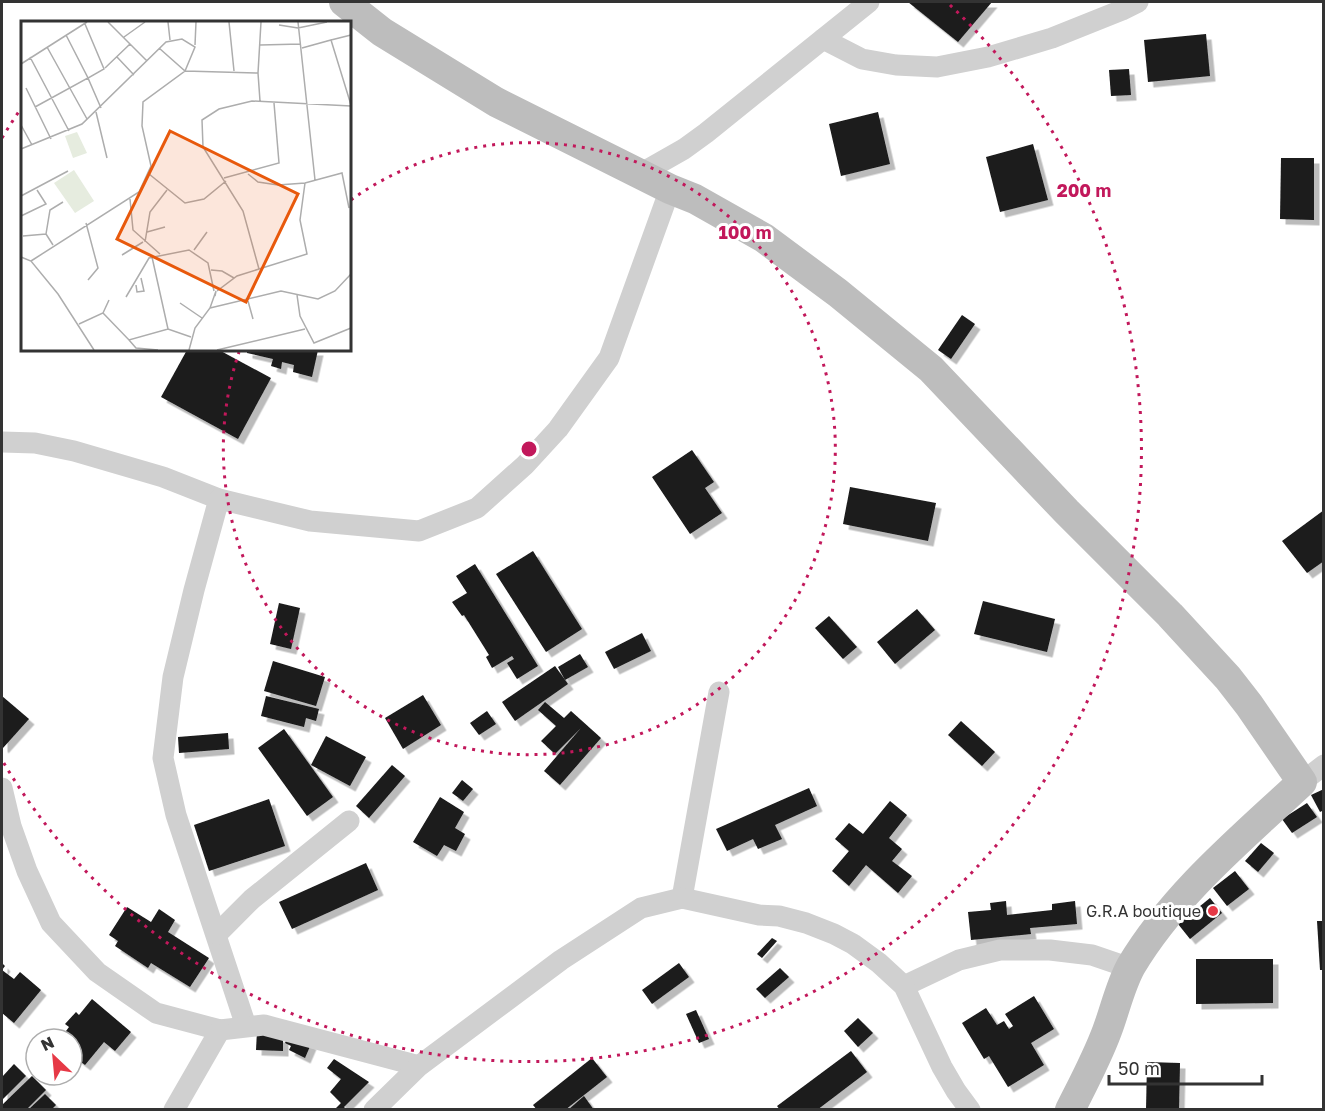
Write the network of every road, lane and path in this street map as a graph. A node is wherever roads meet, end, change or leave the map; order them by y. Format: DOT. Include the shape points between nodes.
graph roads {
  1 [pos="344,2"];
  2 [pos="869,2"];
  3 [pos="1138,2"];
  4 [pos="823,39"];
  5 [pos="640,174"];
  6 [pos="670,189"];
  7 [pos="2,442"];
  8 [pos="219,499"];
  9 [pos="719,692"];
  10 [pos="1313,773"];
  11 [pos="2,788"];
  12 [pos="349,821"];
  13 [pos="682,898"];
  14 [pos="217,934"];
  15 [pos="1131,968"];
  16 [pos="904,986"];
  17 [pos="246,1026"];
  18 [pos="220,1030"];
  19 [pos="419,1066"];
  20 [pos="174,1110"];
  21 [pos="374,1110"];
  22 [pos="970,1110"];
  23 [pos="1070,1110"];
  1 -- 5 [label="street" via="382,32 486,96"];
  2 -- 4 [label="street"];
  3 -- 4 [label="street" via="1052,38 937,67 862,59"];
  4 -- 5 [label="street" via="706,133"];
  5 -- 6 [label="street"];
  6 -- 8 [label="street" via="609,358 558,429 477,508 418,531 310,521"];
  6 -- 10 [label="street" via="764,238 931,369 1170,615"];
  7 -- 8 [label="street" via="35,443 74,451 130,466"];
  8 -- 14 [label="street" via="173,677 163,758 176,815"];
  9 -- 13 [label="street"];
  10 -- 15 [label="street" via="1233,846 1173,909"];
  11 -- 18 [label="street" via="27,871 51,923 97,972 156,1013"];
  12 -- 14 [label="street" via="252,899"];
  13 -- 16 [label="street" via="779,916 834,934 879,963"];
  13 -- 19 [label="street" via="640,908 561,960"];
  14 -- 17 [label="street"];
  15 -- 16 [label="street" via="1092,955 1000,950 958,960"];
  15 -- 23 [label="street"];
  16 -- 22 [label="street" via="942,1067"];
  17 -- 18 [label="street"];
  17 -- 19 [label="street" via="264,1025"];
  18 -- 20 [label="street"];
  19 -- 21 [label="street"];
}
